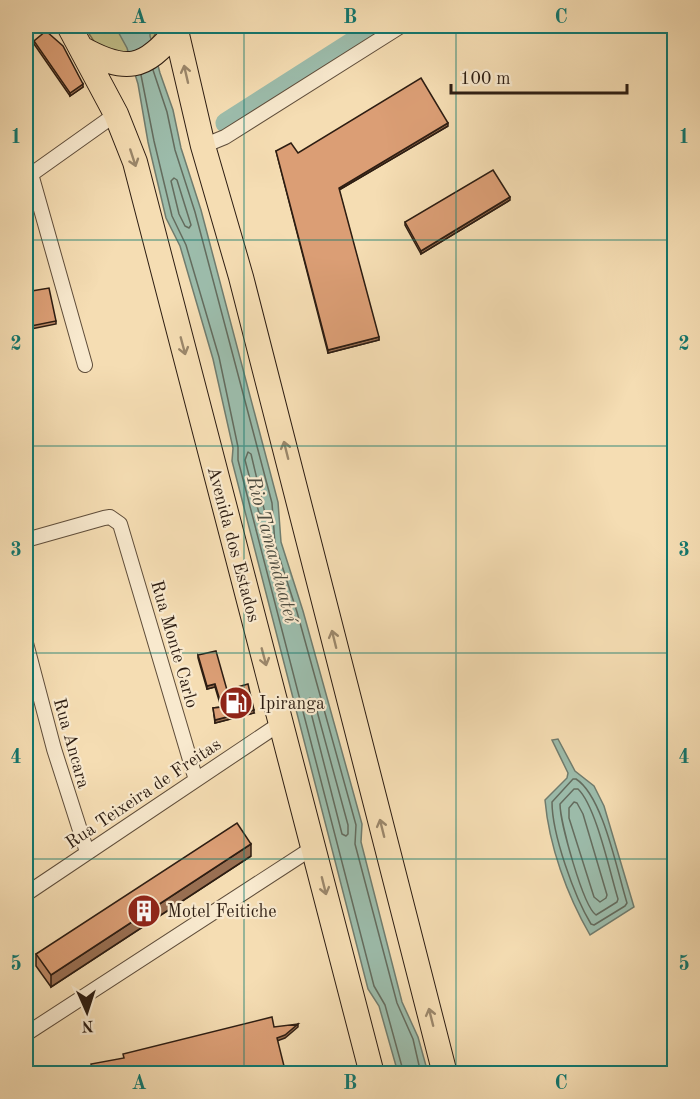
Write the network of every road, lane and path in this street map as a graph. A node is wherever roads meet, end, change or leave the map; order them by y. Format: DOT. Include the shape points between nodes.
graph roads {
  1 [pos="69,26"];
  2 [pos="401,26"];
  3 [pos="176,28"];
  4 [pos="81,48"];
  5 [pos="116,114"];
  6 [pos="211,144"];
  7 [pos="28,176"];
  8 [pos="85,364"];
  9 [pos="26,540"];
  10 [pos="26,643"];
  11 [pos="281,723"];
  12 [pos="196,780"];
  13 [pos="314,847"];
  14 [pos="87,852"];
  15 [pos="26,894"];
  16 [pos="26,1034"];
  17 [pos="372,1074"];
  18 [pos="445,1074"];
  1 -- 4 [label="highway, Avenida dos Estados"];
  2 -- 6 [label="street"];
  3 -- 4 [label="highway" via="148,59 128,64 113,63"];
  6 -- 3 [label="highway, one-way"];
  4 -- 5 [label="highway, Avenida dos Estados"];
  5 -- 7 [label="street"];
  5 -- 11 [label="highway, Avenida dos Estados, one-way" via="135,162"];
  18 -- 6 [label="highway, one-way"];
  7 -- 8 [label="street"];
  9 -- 12 [label="street, Rua Monte Carlo" via="104,518 115,521 123,530"];
  10 -- 14 [label="street, Rua Ancara"];
  11 -- 12 [label="street, Rua Teixeira de Freitas"];
  11 -- 13 [label="highway, Avenida dos Estados"];
  12 -- 14 [label="street, Rua Teixeira de Freitas"];
  13 -- 16 [label="street"];
  13 -- 17 [label="highway, Avenida dos Estados, one-way"];
  14 -- 15 [label="street, Rua Teixeira de Freitas"];
}
